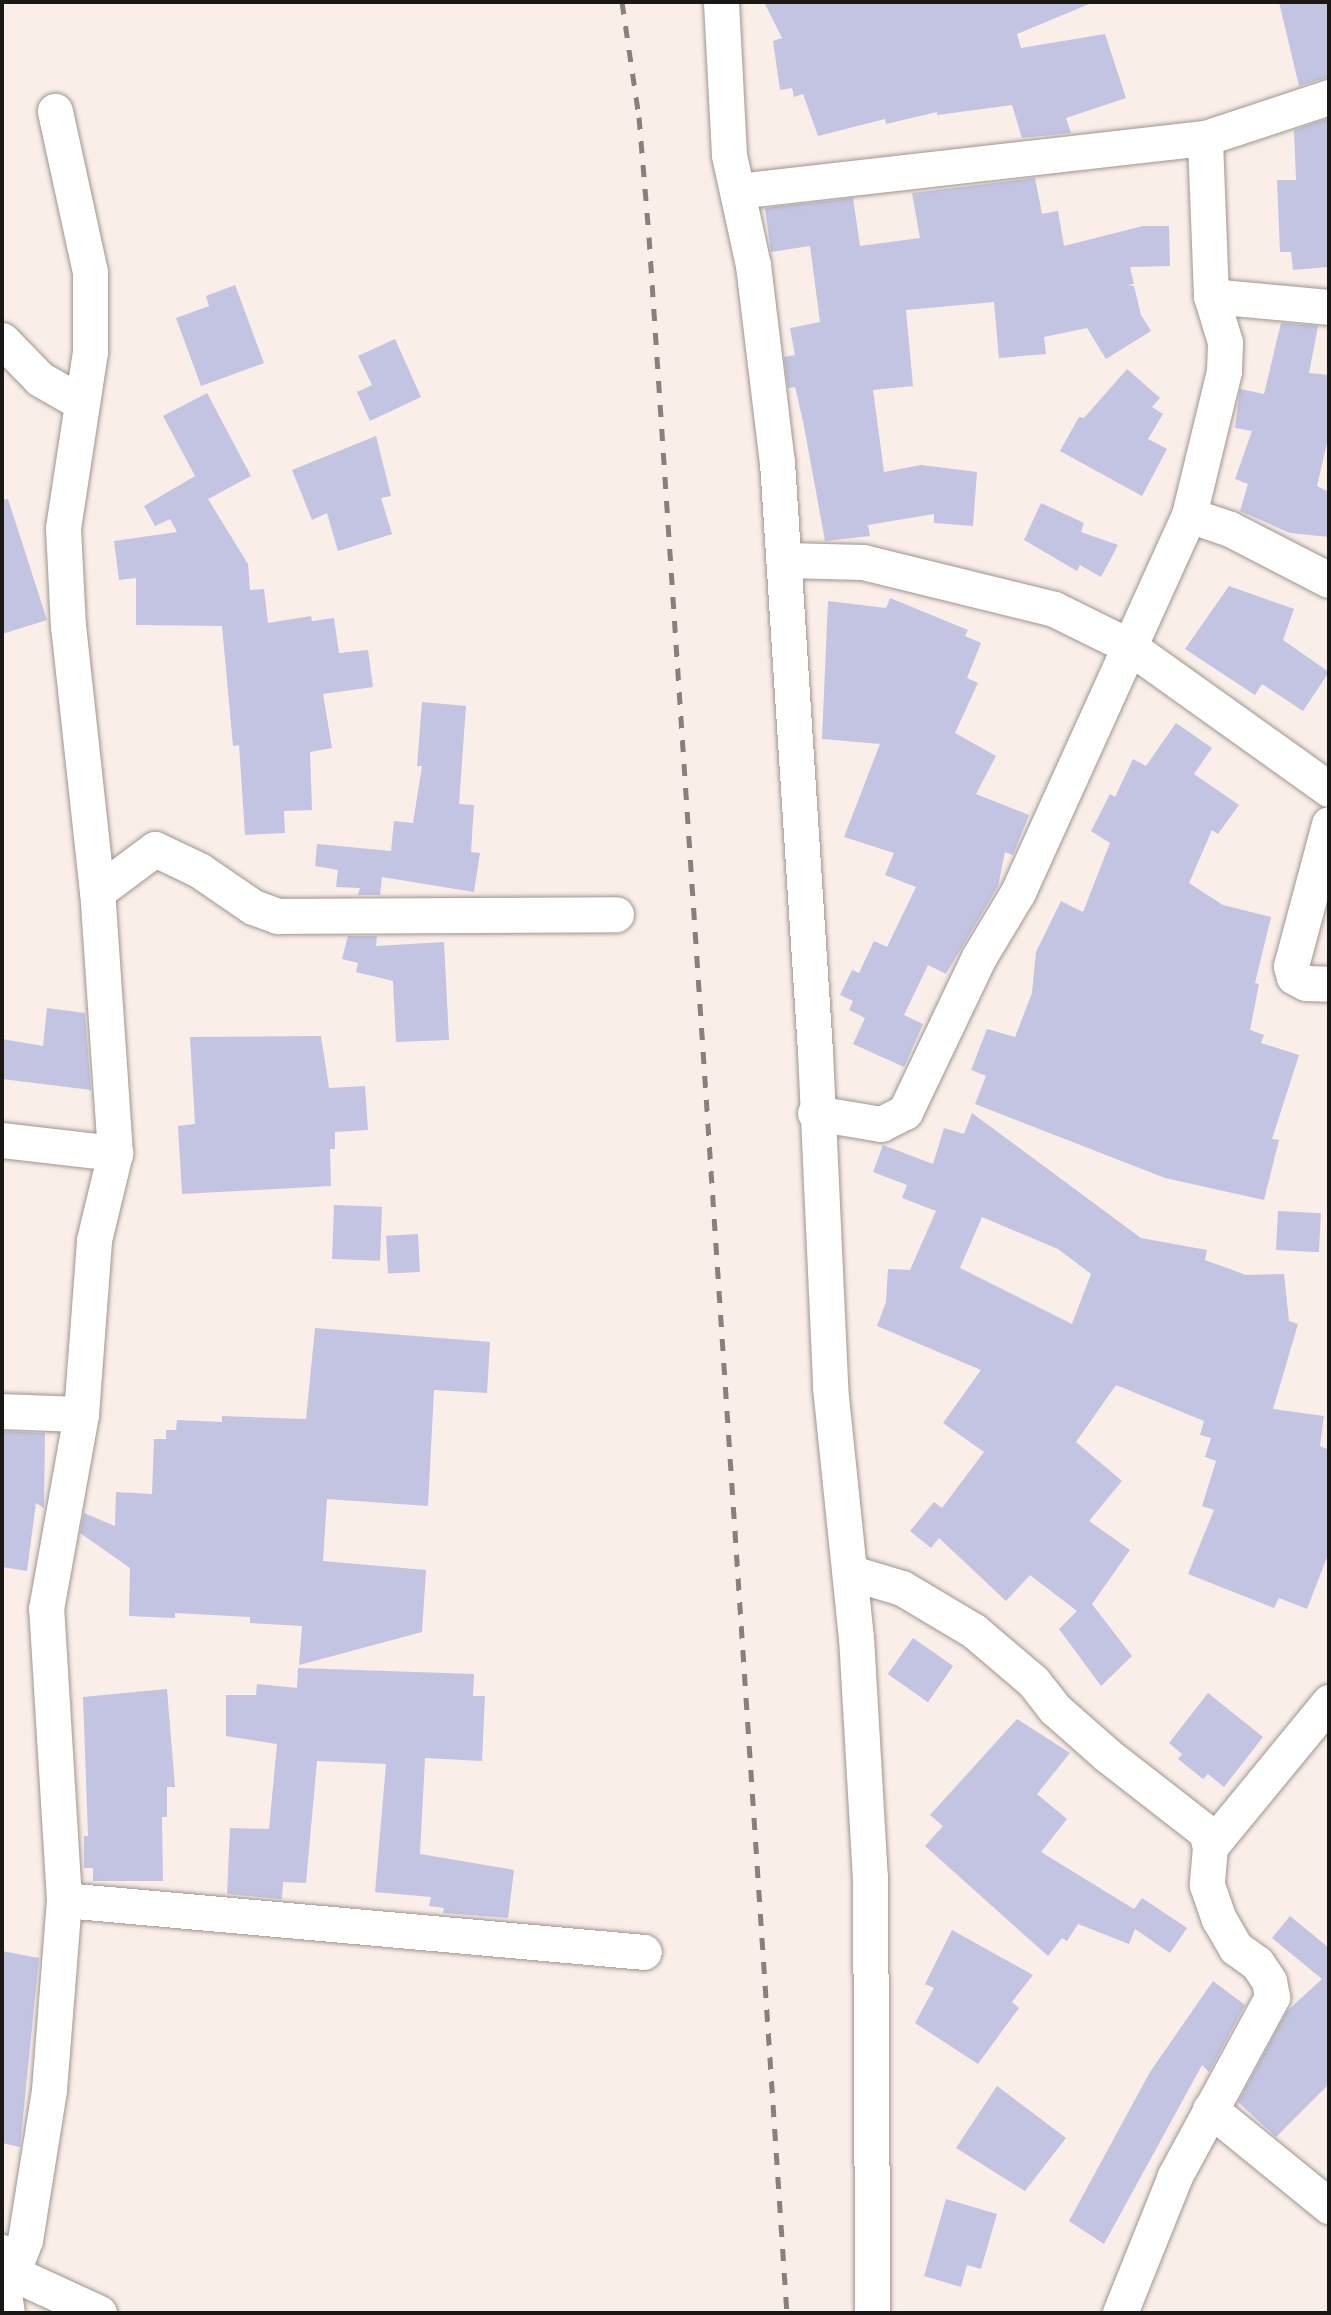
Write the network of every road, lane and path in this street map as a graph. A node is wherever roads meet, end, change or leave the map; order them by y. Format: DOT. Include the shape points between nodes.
graph roads {
  1 [pos="721,2"];
  2 [pos="1329,97"];
  3 [pos="55,111"];
  4 [pos="1205,138"];
  5 [pos="738,191"];
  6 [pos="1211,296"];
  7 [pos="1329,307"];
  8 [pos="2,340"];
  9 [pos="82,403"];
  10 [pos="1189,515"];
  11 [pos="785,560"];
  12 [pos="1329,580"];
  13 [pos="1128,645"];
  14 [pos="1329,789"];
  15 [pos="1329,824"];
  16 [pos="97,892"];
  17 [pos="616,914"];
  18 [pos="1329,984"];
  19 [pos="815,1113"];
  20 [pos="2,1140"];
  21 [pos="116,1153"];
  22 [pos="2,1411"];
  23 [pos="81,1414"];
  24 [pos="852,1573"];
  25 [pos="1329,1702"];
  26 [pos="1210,1847"];
  27 [pos="64,1900"];
  28 [pos="645,1952"];
  29 [pos="1210,2109"];
  30 [pos="1329,2206"];
  31 [pos="5,2285"];
  32 [pos="99,2313"];
  33 [pos="872,2313"];
  34 [pos="1120,2313"];
  1 -- 5 [label="street" via="729,155"];
  2 -- 4 [label="street"];
  3 -- 9 [label="street" via="90,272 90,352"];
  4 -- 5 [label="street"];
  4 -- 6 [label="street"];
  5 -- 11 [label="street" via="753,265"];
  6 -- 7 [label="street"];
  6 -- 10 [label="street" via="1225,342 1224,371"];
  8 -- 9 [label="street" via="40,379"];
  9 -- 16 [label="street" via="63,528 68,627"];
  10 -- 12 [label="street" via="1230,529"];
  10 -- 13 [label="street"];
  11 -- 13 [label="street" via="863,562 980,589 1054,609"];
  11 -- 19 [label="street" via="816,1051"];
  13 -- 14 [label="street"];
  13 -- 19 [label="street" via="1018,892 973,970 905,1112 881,1124"];
  15 -- 18 [label="street" via="1291,966 1294,976 1306,983"];
  16 -- 17 [label="street" via="155,849 278,916"];
  16 -- 21 [label="street"];
  19 -- 24 [label="street" via="830,1387"];
  20 -- 21 [label="street"];
  21 -- 23 [label="street" via="94,1240"];
  22 -- 23 [label="street"];
  23 -- 27 [label="street" via="47,1609"];
  24 -- 26 [label="street" via="902,1588 974,1631 1033,1681 1055,1709 1107,1755 1206,1832"];
  24 -- 33 [label="street" via="870,1877"];
  25 -- 26 [label="street"];
  26 -- 29 [label="street" via="1207,1885 1219,1919 1236,1948 1257,1963 1269,1981 1272,1997"];
  27 -- 28 [label="street"];
  27 -- 31 [label="street" via="49,2090 24,2239"];
  29 -- 30 [label="street"];
  29 -- 34 [label="street" via="1175,2176"];
  31 -- 32 [label="street"];
}
